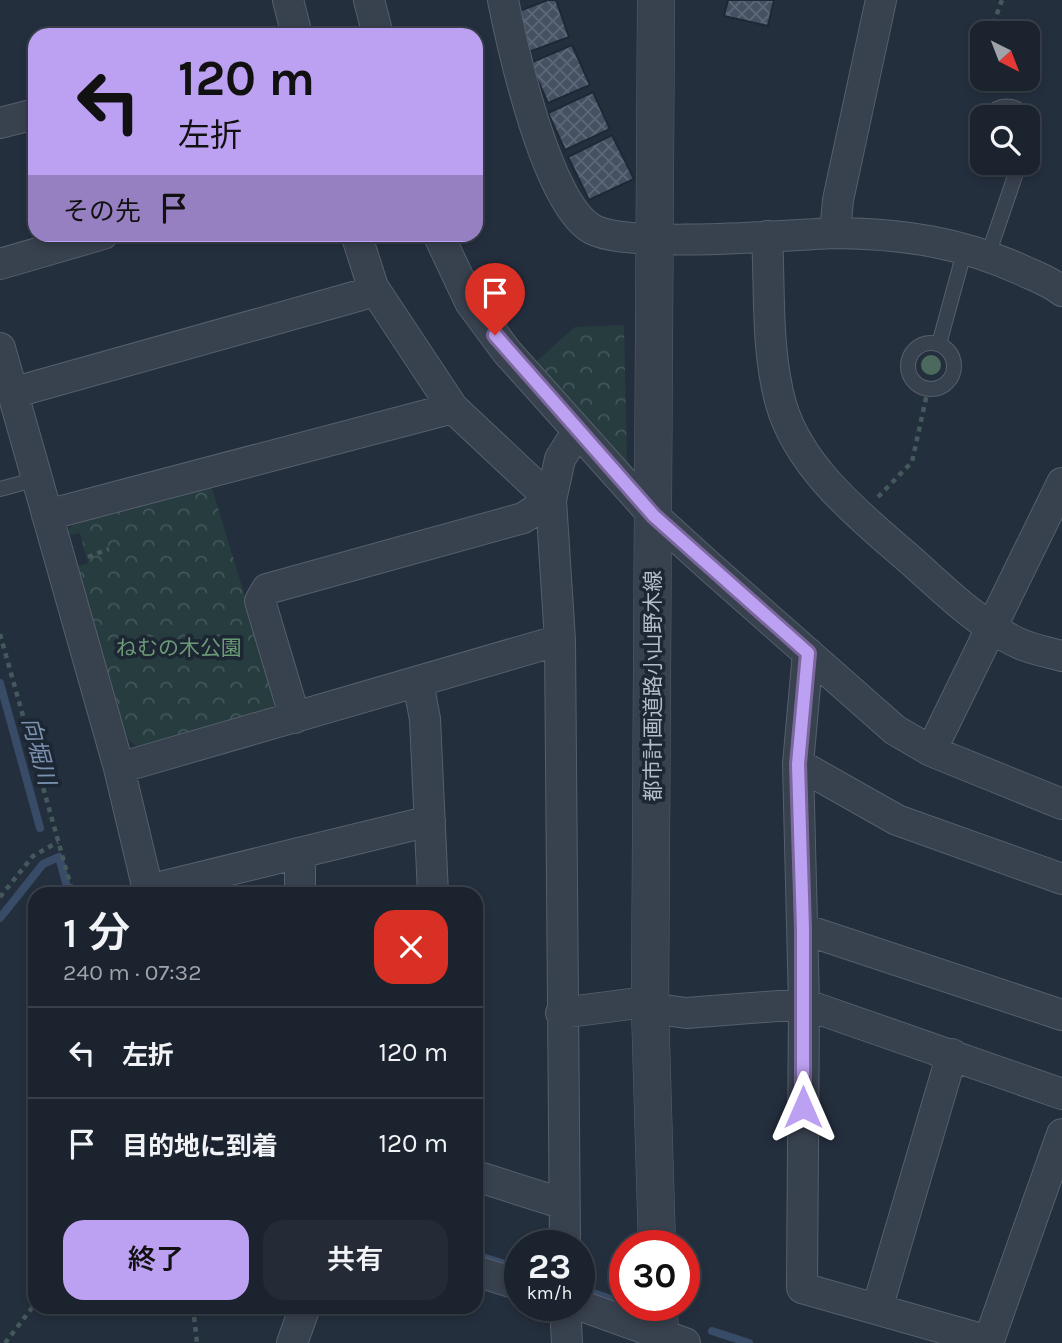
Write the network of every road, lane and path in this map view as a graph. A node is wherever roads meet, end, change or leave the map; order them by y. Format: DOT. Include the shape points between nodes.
graph roads {
  1 [pos="288,0"];
  2 [pos="369,0"];
  3 [pos="503,0"];
  4 [pos="656,0"];
  5 [pos="881,0"];
  6 [pos="1002,0"];
  7 [pos="994,21"];
  8 [pos="295,28"];
  9 [pos="376,28"];
  10 [pos="28,116"];
  11 [pos="0,124"];
  12 [pos="1015,175"];
  13 [pos="835,233"];
  14 [pos="767,236"];
  15 [pos="656,239"];
  16 [pos="76,242"];
  17 [pos="359,242"];
  18 [pos="442,242"];
  19 [pos="976,252"];
  20 [pos="0,264"];
  21 [pos="373,287"];
  22 [pos="1062,291"];
  23 [pos="939,344"];
  24 [pos="0,348"];
  25 [pos="928,389"];
  26 [pos="12,393"];
  27 [pos="453,408"];
  28 [pos="577,432"];
  29 [pos="37,479"];
  30 [pos="1062,483"];
  31 [pos="0,489"];
  32 [pos="551,500"];
  33 [pos="47,515"];
  34 [pos="860,515"];
  35 [pos="654,516"];
  36 [pos="989,627"];
  37 [pos="0,634"];
  38 [pos="560,640"];
  39 [pos="808,653"];
  40 [pos="1062,656"];
  41 [pos="418,681"];
  42 [pos="295,718"];
  43 [pos="931,751"];
  44 [pos="798,764"];
  45 [pos="119,768"];
  46 [pos="1062,804"];
  47 [pos="430,821"];
  48 [pos="58,842"];
  49 [pos="300,853"];
  50 [pos="1062,879"];
  51 [pos="71,887"];
  52 [pos="148,887"];
  53 [pos="168,887"];
  54 [pos="300,887"];
  55 [pos="433,887"];
  56 [pos="0,897"];
  57 [pos="803,929"];
  58 [pos="804,1004"];
  59 [pos="650,1008"];
  60 [pos="561,1013"];
  61 [pos="1062,1015"];
  62 [pos="952,1054"];
  63 [pos="1062,1094"];
  64 [pos="1062,1134"];
  65 [pos="483,1178"];
  66 [pos="564,1204"];
  67 [pos="565,1230"];
  68 [pos="657,1230"];
  69 [pos="483,1273"];
  70 [pos="504,1280"];
  71 [pos="877,1309"];
  72 [pos="595,1311"];
  73 [pos="28,1313"];
  74 [pos="194,1314"];
  75 [pos="302,1314"];
  76 [pos="566,1321"];
  77 [pos="666,1332"];
  78 [pos="988,1342"];
  79 [pos="5,1343"];
  80 [pos="197,1343"];
  81 [pos="292,1343"];
  82 [pos="567,1343"];
  1 -- 8 [label="street"];
  2 -- 9 [label="street"];
  3 -- 15 [label="street" via="528,107 572,208 589,228 603,234"];
  4 -- 15 [label="street, 都市計画道路小山野木線"];
  5 -- 13 [label="street"];
  6 -- 7 [label="path"];
  10 -- 11 [label="street"];
  12 -- 19 [label="lane"];
  13 -- 14 [label="street"];
  13 -- 19 [label="street" via="893,234"];
  14 -- 15 [label="street"];
  14 -- 34 [label="street" via="775,377 782,407 824,477"];
  15 -- 35 [label="street, 都市計画道路小山野木線"];
  16 -- 20 [label="street"];
  17 -- 21 [label="street"];
  18 -- 28 [label="street" via="470,302"];
  19 -- 22 [label="street"];
  19 -- 23 [label="lane"];
  21 -- 26 [label="street" via="360,295"];
  21 -- 27 [label="street"];
  23 -- 25 [label="lane" via="950,352 953,373 944,385"];
  23 -- 25 [label="lane" via="924,343 909,359 914,382"];
  24 -- 26 [label="street"];
  25 -- 34 [label="path" via="912,462"];
  26 -- 29 [label="street"];
  27 -- 32 [label="street"];
  27 -- 33 [label="street"];
  28 -- 32 [label="street" via="560,459"];
  28 -- 35 [label="street"];
  29 -- 31 [label="lane"];
  29 -- 33 [label="street"];
  30 -- 36 [label="street"];
  32 -- 38 [label="street"];
  32 -- 42 [label="street" via="523,518 267,589 260,601"];
  33 -- 45 [label="street"];
  34 -- 36 [label="street"];
  35 -- 39 [label="street"];
  35 -- 59 [label="street, 都市計画道路小山野木線"];
  36 -- 40 [label="street" via="1019,644"];
  36 -- 43 [label="street"];
  37 -- 48 [label="path"];
  38 -- 41 [label="street"];
  38 -- 60 [label="street"];
  39 -- 43 [label="street" via="895,730"];
  39 -- 44 [label="street"];
  41 -- 42 [label="street"];
  41 -- 47 [label="street" via="425,719"];
  42 -- 45 [label="street"];
  43 -- 46 [label="street"];
  44 -- 50 [label="street" via="897,820"];
  44 -- 57 [label="street"];
  45 -- 52 [label="street"];
  47 -- 49 [label="street"];
  47 -- 55 [label="street"];
  48 -- 51 [label="path"];
  48 -- 56 [label="path" via="33,856"];
  49 -- 53 [label="street"];
  49 -- 54 [label="street"];
  57 -- 58 [label="street"];
  57 -- 61 [label="street"];
  58 -- 59 [label="street" via="686,1013"];
  58 -- 62 [label="street"];
  58 -- 71 [label="street" via="802,1288"];
  59 -- 60 [label="street" via="638,1003"];
  59 -- 68 [label="street, 都市計画道路小山野木線"];
  60 -- 66 [label="street"];
  62 -- 63 [label="street"];
  62 -- 71 [label="street"];
  64 -- 78 [label="street"];
  65 -- 66 [label="street"];
  66 -- 67 [label="street"];
  69 -- 70 [label="street"];
  71 -- 78 [label="street"];
  72 -- 77 [label="street"];
  73 -- 79 [label="path"];
  74 -- 80 [label="path"];
  75 -- 81 [label="street"];
  76 -- 82 [label="street"];
}
